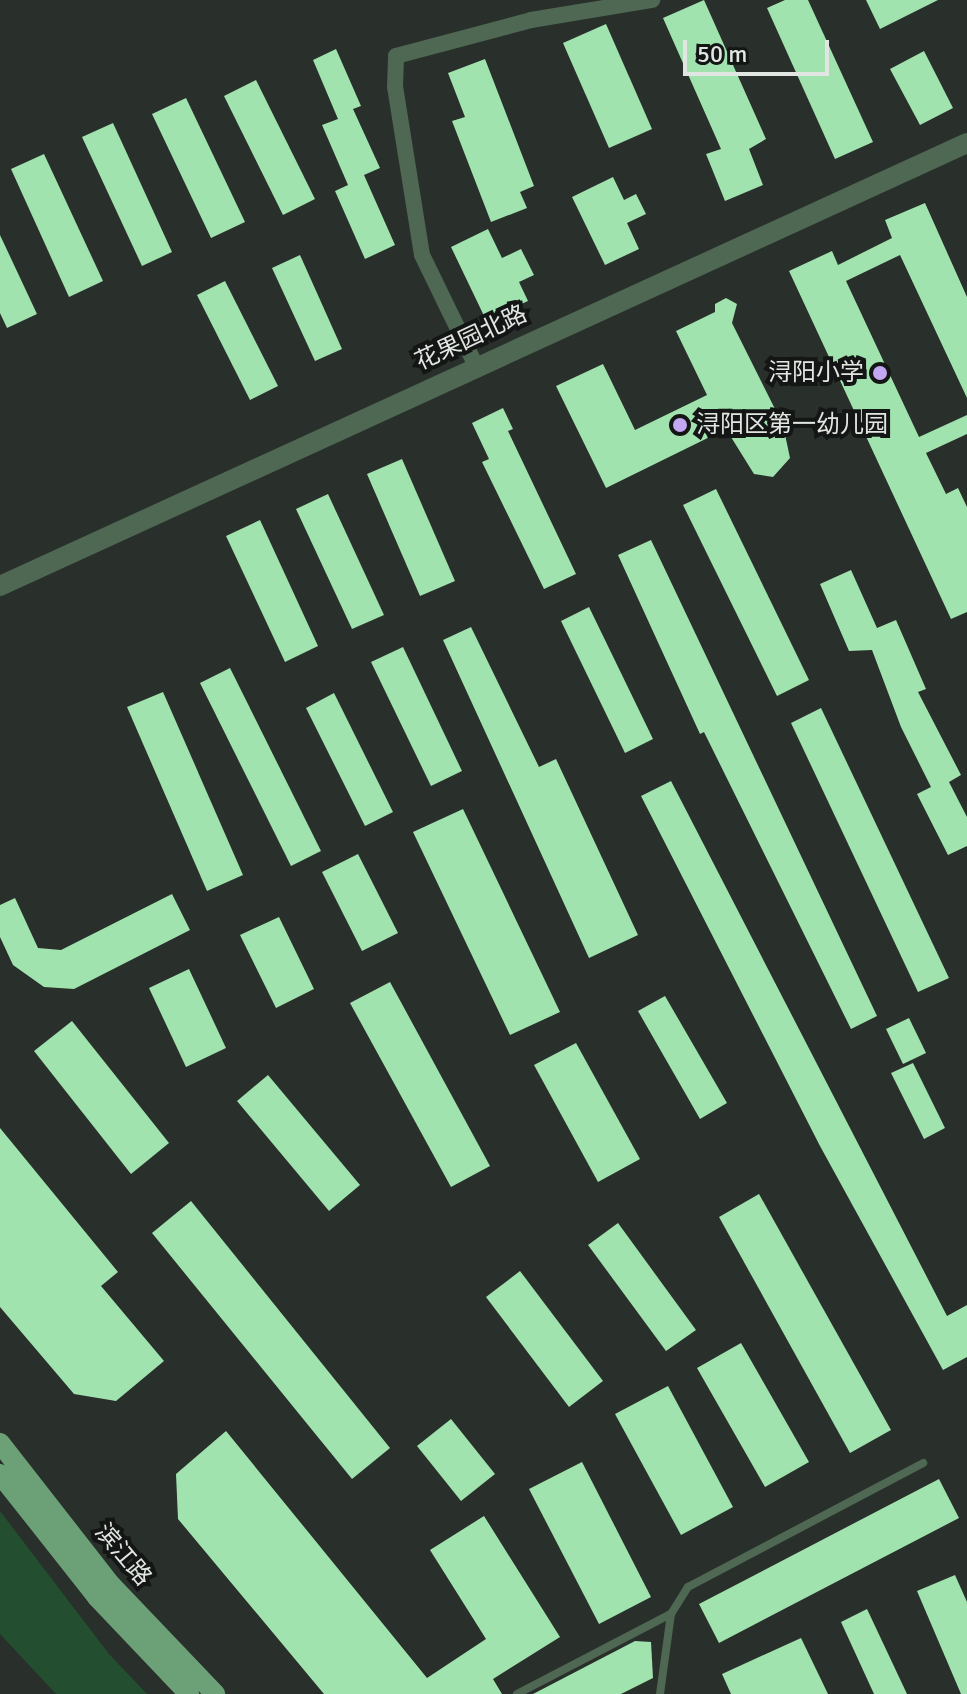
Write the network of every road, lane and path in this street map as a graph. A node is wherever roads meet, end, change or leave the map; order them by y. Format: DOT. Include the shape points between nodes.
graph roads {
  1 [pos="652,0"];
  2 [pos="967,143"];
  3 [pos="475,364"];
  4 [pos="0,586"];
  5 [pos="0,1443"];
  6 [pos="923,1463"];
  7 [pos="0,1474"];
  8 [pos="671,1614"];
  9 [pos="189,1694"];
  10 [pos="215,1694"];
  11 [pos="517,1694"];
  12 [pos="660,1694"];
  1 -- 3 [label="street" via="531,20 396,56 395,87 422,255"];
  2 -- 3 [label="street, 花果园北路"];
  3 -- 4 [label="street, 花果园北路"];
  5 -- 10 [label="main road, 滨江路" via="111,1585"];
  6 -- 8 [label="lane" via="688,1587"];
  7 -- 9 [label="main road, 滨江路" via="97,1597"];
  8 -- 11 [label="lane"];
  8 -- 12 [label="lane"];
}
